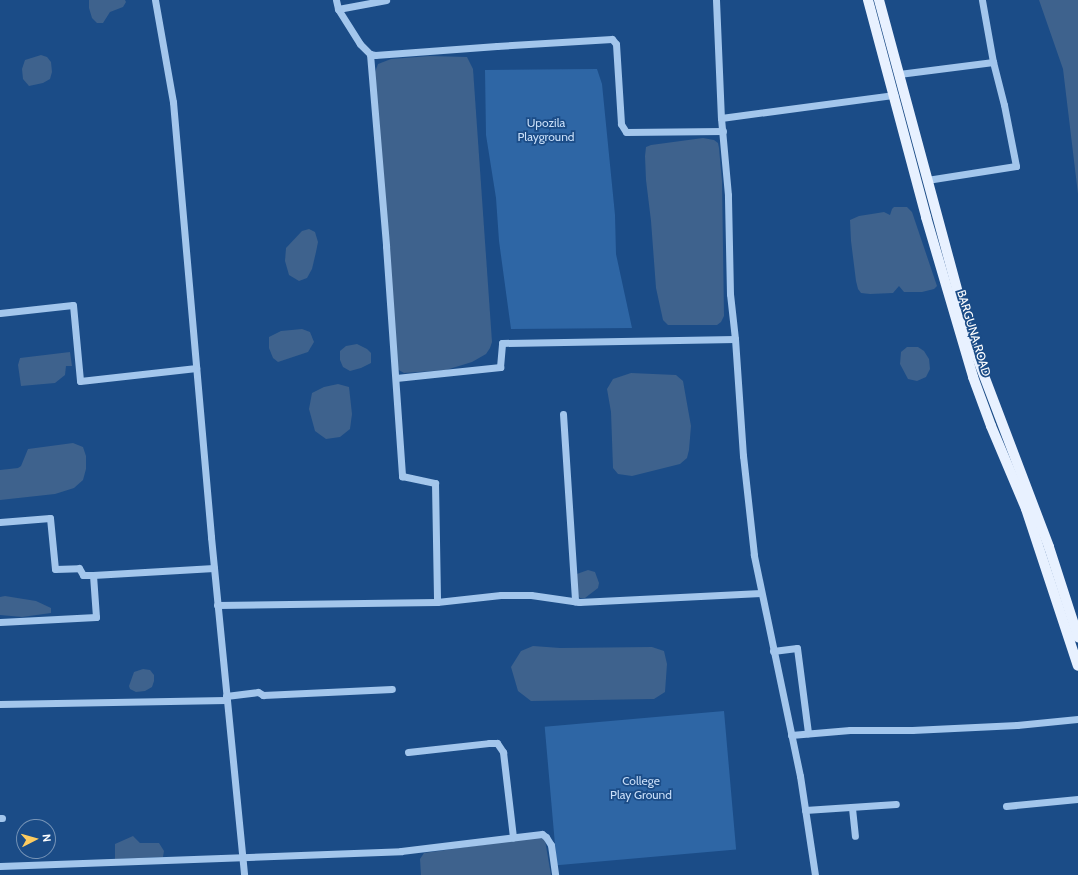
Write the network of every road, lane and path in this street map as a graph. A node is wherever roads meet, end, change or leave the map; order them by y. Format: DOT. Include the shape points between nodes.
graph roads {
  1 [pos="155,0"];
  2 [pos="336,0"];
  3 [pos="386,0"];
  4 [pos="716,0"];
  5 [pos="868,0"];
  6 [pos="879,0"];
  7 [pos="982,0"];
  8 [pos="338,9"];
  9 [pos="370,54"];
  10 [pos="993,62"];
  11 [pos="899,74"];
  12 [pos="894,95"];
  13 [pos="721,118"];
  14 [pos="723,131"];
  15 [pos="927,180"];
  16 [pos="0,313"];
  17 [pos="735,339"];
  18 [pos="196,368"];
  19 [pos="396,378"];
  20 [pos="563,414"];
  21 [pos="0,522"];
  22 [pos="214,568"];
  23 [pos="93,575"];
  24 [pos="761,593"];
  25 [pos="437,602"];
  26 [pos="575,602"];
  27 [pos="218,606"];
  28 [pos="0,622"];
  29 [pos="1078,637"];
  30 [pos="773,651"];
  31 [pos="1078,666"];
  32 [pos="392,689"];
  33 [pos="226,698"];
  34 [pos="0,704"];
  35 [pos="1078,719"];
  36 [pos="808,733"];
  37 [pos="791,735"];
  38 [pos="408,752"];
  39 [pos="1078,799"];
  40 [pos="896,804"];
  41 [pos="1006,806"];
  42 [pos="852,808"];
  43 [pos="805,810"];
  44 [pos="855,836"];
  45 [pos="513,837"];
  46 [pos="242,856"];
  47 [pos="0,866"];
  48 [pos="244,875"];
  49 [pos="555,875"];
  50 [pos="816,875"];
  1 -- 18 [label="street" via="173,102"];
  2 -- 8 [label="street"];
  3 -- 8 [label="street"];
  4 -- 13 [label="street"];
  5 -- 12 [label="main road, BARGUNA ROAD"];
  6 -- 11 [label="main road, BARGUNA ROAD"];
  7 -- 10 [label="street"];
  8 -- 9 [label="street" via="360,44"];
  9 -- 14 [label="street" via="375,56 610,39 616,44 621,124 626,132"];
  9 -- 19 [label="street"];
  10 -- 11 [label="street"];
  10 -- 15 [label="street" via="1016,166"];
  11 -- 15 [label="main road, BARGUNA ROAD"];
  12 -- 13 [label="street"];
  12 -- 31 [label="main road, BARGUNA ROAD" via="926,217 973,377 1026,509"];
  13 -- 14 [label="street"];
  14 -- 17 [label="street" via="728,195 730,294"];
  15 -- 29 [label="main road, BARGUNA ROAD" via="972,344 1049,547"];
  16 -- 18 [label="street" via="72,305 80,381"];
  17 -- 19 [label="street" via="502,343 500,367"];
  17 -- 24 [label="street" via="743,456"];
  18 -- 22 [label="street"];
  19 -- 25 [label="street" via="402,476 435,482"];
  20 -- 26 [label="street"];
  21 -- 23 [label="street" via="50,518 56,569 79,568 83,574"];
  22 -- 23 [label="street"];
  22 -- 27 [label="street"];
  23 -- 28 [label="street" via="96,616"];
  24 -- 26 [label="street"];
  24 -- 30 [label="street"];
  25 -- 26 [label="street" via="501,595 531,595"];
  25 -- 27 [label="street"];
  27 -- 33 [label="street"];
  30 -- 36 [label="street" via="796,648"];
  30 -- 37 [label="street"];
  32 -- 33 [label="street" via="263,695 258,692"];
  33 -- 34 [label="street"];
  33 -- 46 [label="street"];
  35 -- 36 [label="street" via="1017,725"];
  36 -- 37 [label="street"];
  37 -- 43 [label="street"];
  38 -- 45 [label="street" via="497,744 503,752"];
  39 -- 41 [label="street"];
  40 -- 42 [label="street"];
  42 -- 43 [label="street"];
  42 -- 44 [label="street"];
  43 -- 50 [label="street"];
  45 -- 46 [label="street" via="401,851"];
  45 -- 49 [label="street" via="542,834 546,837 551,845"];
  46 -- 47 [label="street"];
  46 -- 48 [label="street"];
}
